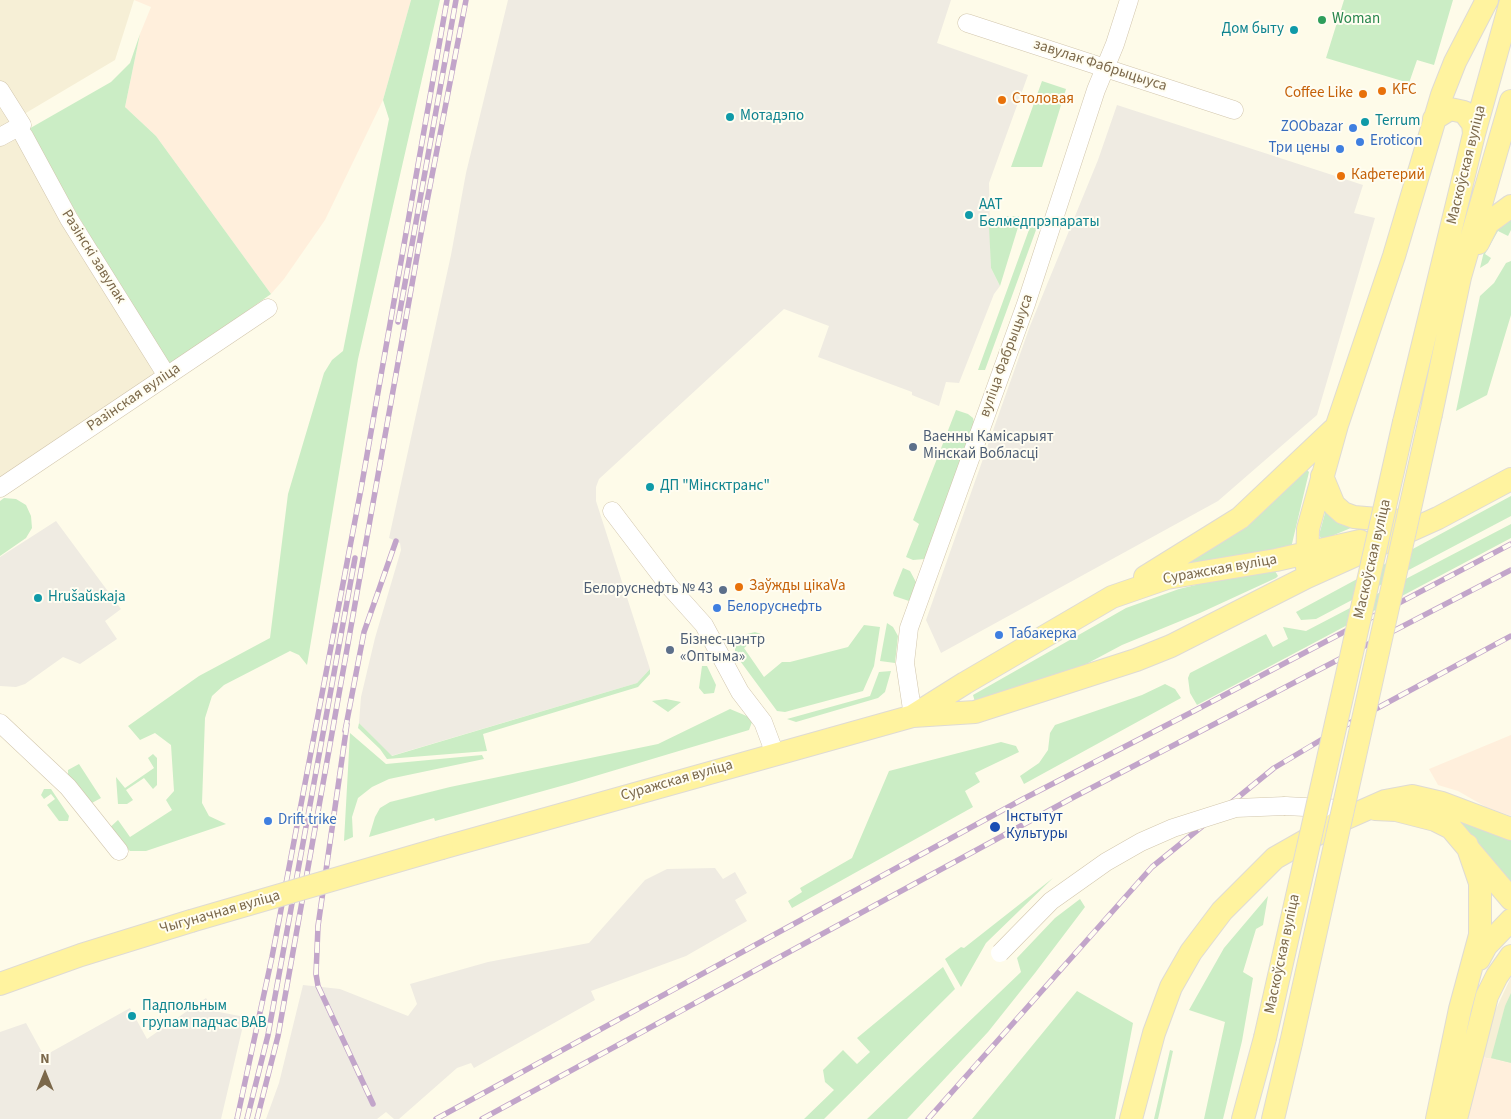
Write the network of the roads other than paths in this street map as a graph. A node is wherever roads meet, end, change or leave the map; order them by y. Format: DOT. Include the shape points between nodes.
graph roads {
  1 [pos="1129,0"];
  2 [pos="1487,0"];
  3 [pos="1511,1"];
  4 [pos="967,23"];
  5 [pos="1105,68"];
  6 [pos="0,90"];
  7 [pos="1234,110"];
  8 [pos="1509,110"];
  9 [pos="1434,119"];
  10 [pos="23,131"];
  11 [pos="1474,134"];
  12 [pos="0,137"];
  13 [pos="1511,159"];
  14 [pos="1511,206"];
  15 [pos="1460,277"];
  16 [pos="268,308"];
  17 [pos="166,376"];
  18 [pos="1337,425"];
  19 [pos="1511,462"];
  20 [pos="1322,476"];
  21 [pos="1511,479"];
  22 [pos="0,488"];
  23 [pos="612,511"];
  24 [pos="1402,521"];
  25 [pos="1308,554"];
  26 [pos="1307,577"];
  27 [pos="1112,597"];
  28 [pos="913,716"];
  29 [pos="0,723"];
  30 [pos="775,754"];
  31 [pos="1316,807"];
  32 [pos="1369,808"];
  33 [pos="1344,810"];
  34 [pos="1511,830"];
  35 [pos="1467,845"];
  36 [pos="442,848"];
  37 [pos="119,851"];
  38 [pos="1511,898"];
  39 [pos="1511,920"];
  40 [pos="1000,953"];
  41 [pos="1511,956"];
  42 [pos="1471,973"];
  43 [pos="0,984"];
  44 [pos="1131,1119"];
  45 [pos="1243,1119"];
  46 [pos="1273,1119"];
  47 [pos="1437,1119"];
  48 [pos="1456,1119"];
  1 -- 5 [label="street, вуліца Фабрыцыуса"];
  2 -- 9 [label="main road" via="1455,62"];
  3 -- 11 [label="main road, Маскоўская вуліца"];
  4 -- 5 [label="street, завулак Фабрыцыуса"];
  5 -- 7 [label="street, завулак Фабрыцыуса"];
  5 -- 28 [label="street, вуліца Фабрыцыуса" via="1026,304 909,628 905,663"];
  6 -- 10 [label="street, Разінскі завулак"];
  8 -- 13 [label="main road" via="1508,150"];
  8 -- 15 [label="main road, Маскоўская вуліца"];
  9 -- 11 [label="main road" via="1450,109 1457,109 1470,118"];
  9 -- 18 [label="main road" via="1394,256"];
  10 -- 12 [label="street"];
  10 -- 17 [label="street, Разінскі завулак" via="69,219"];
  11 -- 31 [label="main road, Маскоўская вуліца, bridge"];
  14 -- 15 [label="main road" via="1488,223"];
  15 -- 33 [label="main road, Маскоўская вуліца, bridge"];
  16 -- 17 [label="street, Разінская вуліца"];
  17 -- 22 [label="street, Разінская вуліца"];
  18 -- 20 [label="main road"];
  18 -- 27 [label="main road" via="1240,518"];
  19 -- 24 [label="main road, Суражская вуліца"];
  20 -- 24 [label="main road" via="1334,505 1343,514"];
  20 -- 25 [label="main road" via="1308,529"];
  21 -- 26 [label="main road, Суражская вуліца" via="1438,518"];
  23 -- 30 [label="street" via="669,586 704,625 740,692 763,722"];
  24 -- 25 [label="main road, Суражская вуліца" via="1366,539"];
  25 -- 26 [label="main road"];
  25 -- 27 [label="main road, Суражская вуліца" via="1167,578"];
  26 -- 28 [label="main road, Суражская вуліца" via="1171,646 1136,660 975,712"];
  27 -- 28 [label="main road, Суражская вуліца"];
  28 -- 30 [label="main road, Суражская вуліца"];
  29 -- 37 [label="street" via="68,787"];
  30 -- 36 [label="main road, Суражская вуліца"];
  31 -- 33 [label="street"];
  31 -- 40 [label="street, bridge" via="1258,805 1236,808 1141,842 1050,900"];
  31 -- 45 [label="main road, Маскоўская вуліца, bridge" via="1265,1038"];
  32 -- 34 [label="main road" via="1396,798 1424,797"];
  32 -- 35 [label="main road" via="1396,810 1435,820 1451,828"];
  32 -- 44 [label="main road" via="1275,858 1212,924 1171,987 1154,1033"];
  33 -- 46 [label="main road, Маскоўская вуліца, bridge"];
  35 -- 38 [label="main road"];
  35 -- 42 [label="main road" via="1480,882 1480,935"];
  36 -- 43 [label="main road, Чыгуначная вуліца, bridge" via="81,955"];
  39 -- 42 [label="main road" via="1486,946"];
  41 -- 48 [label="main road" via="1485,1002"];
  42 -- 47 [label="main road" via="1460,1009"];
}
